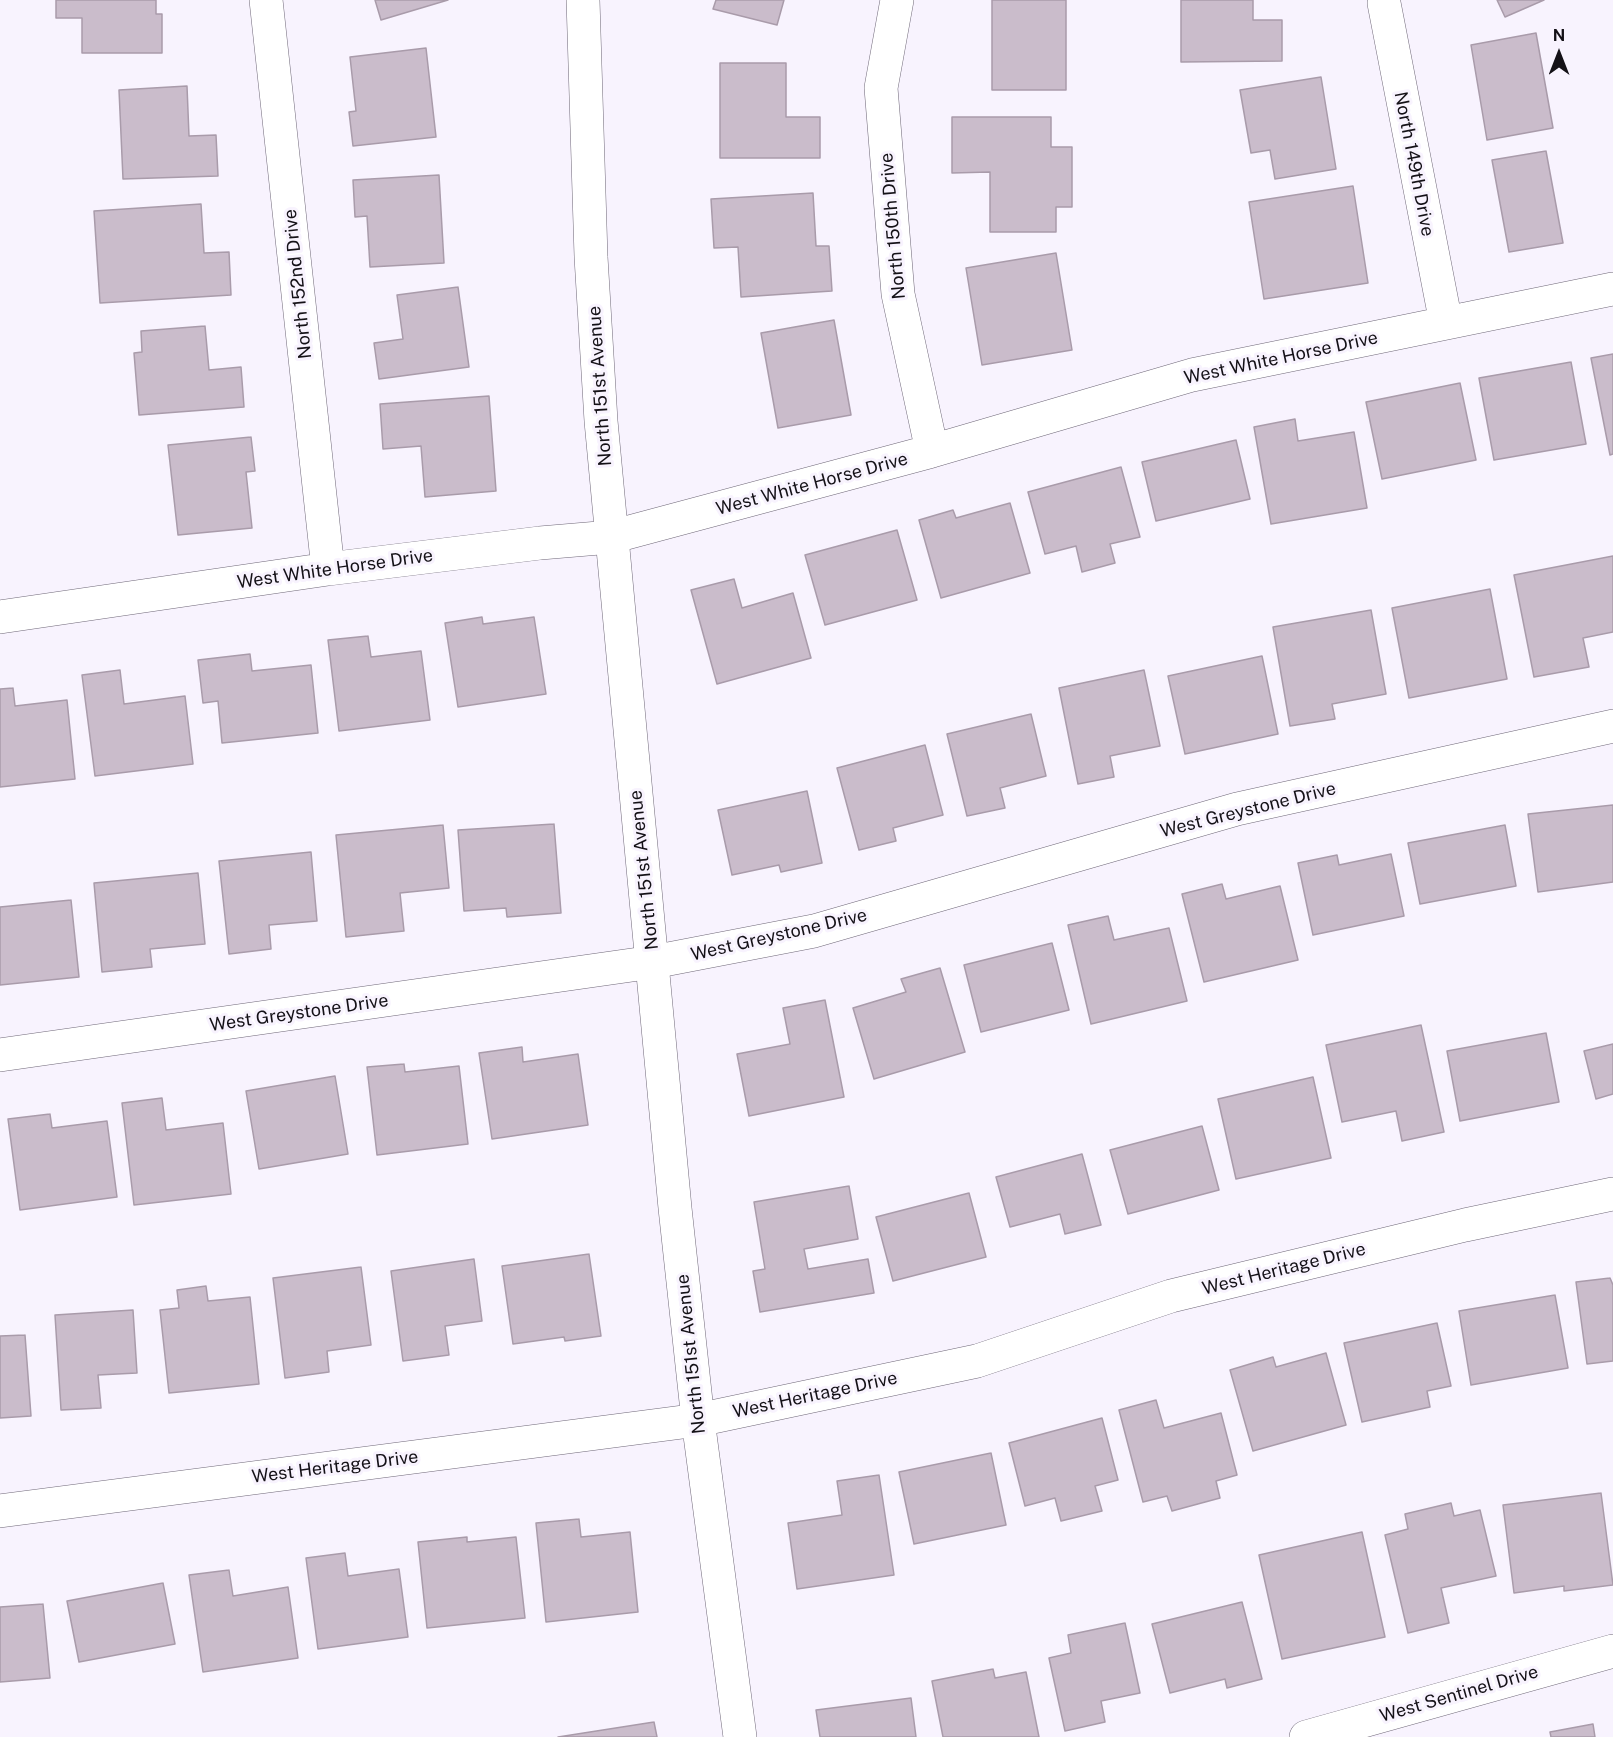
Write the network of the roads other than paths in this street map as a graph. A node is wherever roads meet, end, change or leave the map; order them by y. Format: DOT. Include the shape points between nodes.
graph roads {
  1 [pos="266,0"];
  2 [pos="584,0"];
  3 [pos="897,0"];
  4 [pos="1384,3"];
  5 [pos="1613,289"];
  6 [pos="1446,323"];
  7 [pos="932,451"];
  8 [pos="611,537"];
  9 [pos="328,569"];
  10 [pos="0,618"];
  11 [pos="1613,726"];
  12 [pos="654,962"];
  13 [pos="0,1055"];
  14 [pos="1613,1194"];
  15 [pos="698,1420"];
  16 [pos="0,1511"];
  17 [pos="1613,1651"];
  18 [pos="740,1737"];
  19 [pos="1306,1737"];
  1 -- 9 [label="street, North 152nd Drive"];
  2 -- 8 [label="street, North 151st Avenue" via="592,268"];
  3 -- 7 [label="street, North 150th Drive" via="880,88 898,294"];
  4 -- 6 [label="street, North 149th Drive"];
  5 -- 6 [label="street, West White Horse Drive"];
  6 -- 7 [label="street, West White Horse Drive" via="1192,375"];
  7 -- 8 [label="street, West White Horse Drive"];
  8 -- 9 [label="street, West White Horse Drive"];
  8 -- 12 [label="street, North 151st Avenue"];
  9 -- 10 [label="street, West White Horse Drive"];
  11 -- 12 [label="street, West Greystone Drive" via="1237,809 814,931"];
  12 -- 13 [label="street, West Greystone Drive"];
  12 -- 15 [label="street, North 151st Avenue"];
  14 -- 15 [label="street, West Heritage Drive" via="1465,1225 1171,1296 977,1361"];
  15 -- 16 [label="street, West Heritage Drive"];
  15 -- 18 [label="street, North 151st Avenue"];
  17 -- 19 [label="street, West Sentinel Drive"];
}
